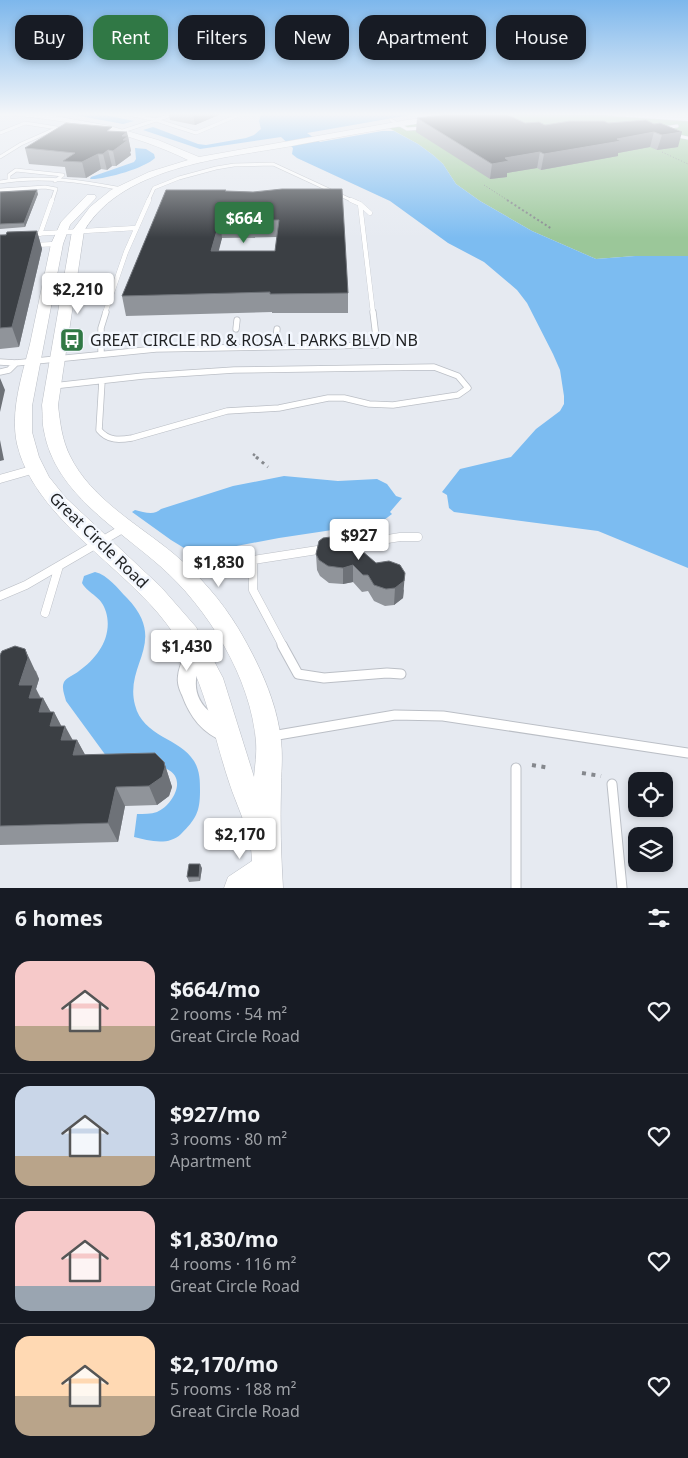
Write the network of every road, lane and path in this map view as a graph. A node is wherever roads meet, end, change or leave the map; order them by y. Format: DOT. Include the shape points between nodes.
graph roads {
  1 [pos="186,155"];
  2 [pos="214,155"];
  3 [pos="669,155"];
  4 [pos="195,159"];
  5 [pos="688,164"];
  6 [pos="208,170"];
  7 [pos="9,180"];
  8 [pos="55,181"];
  9 [pos="0,182"];
  10 [pos="484,185"];
  11 [pos="110,186"];
  12 [pos="122,189"];
  13 [pos="0,190"];
  14 [pos="360,204"];
  15 [pos="370,213"];
  16 [pos="136,228"];
  17 [pos="552,229"];
  18 [pos="78,231"];
  19 [pos="30,234"];
  20 [pos="40,234"];
  21 [pos="59,238"];
  22 [pos="30,245"];
  23 [pos="237,320"];
  24 [pos="277,328"];
  25 [pos="236,329"];
  26 [pos="275,346"];
  27 [pos="101,354"];
  28 [pos="56,359"];
  29 [pos="0,362"];
  30 [pos="24,362"];
  31 [pos="0,372"];
  32 [pos="102,381"];
  33 [pos="52,386"];
  34 [pos="253,454"];
  35 [pos="268,467"];
  36 [pos="34,468"];
  37 [pos="0,479"];
  38 [pos="126,528"];
  39 [pos="418,537"];
  40 [pos="100,543"];
  41 [pos="341,546"];
  42 [pos="331,548"];
  43 [pos="59,566"];
  44 [pos="0,596"];
  45 [pos="45,613"];
  46 [pos="401,674"];
  47 [pos="268,737"];
  48 [pos="688,753"];
  49 [pos="532,765"];
  50 [pos="516,768"];
  51 [pos="550,768"];
  52 [pos="582,773"];
  53 [pos="601,776"];
  54 [pos="612,784"];
  55 [pos="267,867"];
  56 [pos="240,888"];
  57 [pos="516,888"];
  58 [pos="622,888"];
  1 -- 4 [label="street"];
  2 -- 4 [label="street, Great Circle Road"];
  3 -- 5 [label="path"];
  4 -- 6 [label="lane"];
  4 -- 11 [label="street, Great Circle Road" via="150,169"];
  4 -- 12 [label="street, Great Circle Road"];
  6 -- 14 [label="lane" via="234,164 276,165"];
  6 -- 16 [label="lane" via="154,188"];
  7 -- 8 [label="lane"];
  7 -- 8 [label="lane" via="9,175 16,170 63,175"];
  7 -- 9 [label="lane"];
  8 -- 11 [label="lane"];
  10 -- 17 [label="path"];
  11 -- 12 [label="lane"];
  11 -- 21 [label="street, Great Circle Road" via="87,200 65,224"];
  12 -- 18 [label="street, Great Circle Road" via="98,205"];
  13 -- 20 [label="lane" via="56,189"];
  14 -- 15 [label="lane"];
  14 -- 26 [label="lane" via="377,345"];
  16 -- 18 [label="lane"];
  16 -- 27 [label="lane" via="101,328"];
  18 -- 21 [label="lane"];
  18 -- 28 [label="street, Great Circle Road"];
  19 -- 20 [label="lane"];
  20 -- 21 [label="lane"];
  21 -- 22 [label="lane"];
  21 -- 30 [label="street, Great Circle Road"];
  23 -- 25 [label="lane"];
  24 -- 26 [label="lane"];
  26 -- 27 [label="lane"];
  27 -- 28 [label="lane"];
  28 -- 30 [label="lane"];
  28 -- 33 [label="street, Great Circle Road"];
  29 -- 30 [label="lane"];
  30 -- 31 [label="lane"];
  30 -- 36 [label="street, Great Circle Road" via="23,420"];
  32 -- 32 [label="lane" via="234,370 434,367 464,379 468,388 458,395 393,405 328,398 279,408 226,411 119,440 106,437 99,430"];
  32 -- 33 [label="lane"];
  33 -- 38 [label="street, Great Circle Road" via="50,420 58,452 76,483"];
  34 -- 35 [label="path"];
  36 -- 37 [label="lane"];
  36 -- 40 [label="street, Great Circle Road" via="67,513"];
  38 -- 40 [label="lane"];
  38 -- 47 [label="street, Great Circle Road" via="202,595 235,645 259,699"];
  39 -- 41 [label="lane"];
  40 -- 43 [label="lane"];
  40 -- 55 [label="street, Great Circle Road" via="167,607 196,648 216,691"];
  42 -- 46 [label="lane" via="253,560 253,590 298,674 324,678"];
  43 -- 44 [label="lane"];
  43 -- 45 [label="lane"];
  47 -- 48 [label="lane" via="409,714 443,716"];
  47 -- 55 [label="street, Great Circle Road"];
  49 -- 51 [label="path"];
  50 -- 57 [label="lane"];
  52 -- 53 [label="path"];
  54 -- 58 [label="lane"];
  55 -- 56 [label="street"];
}
